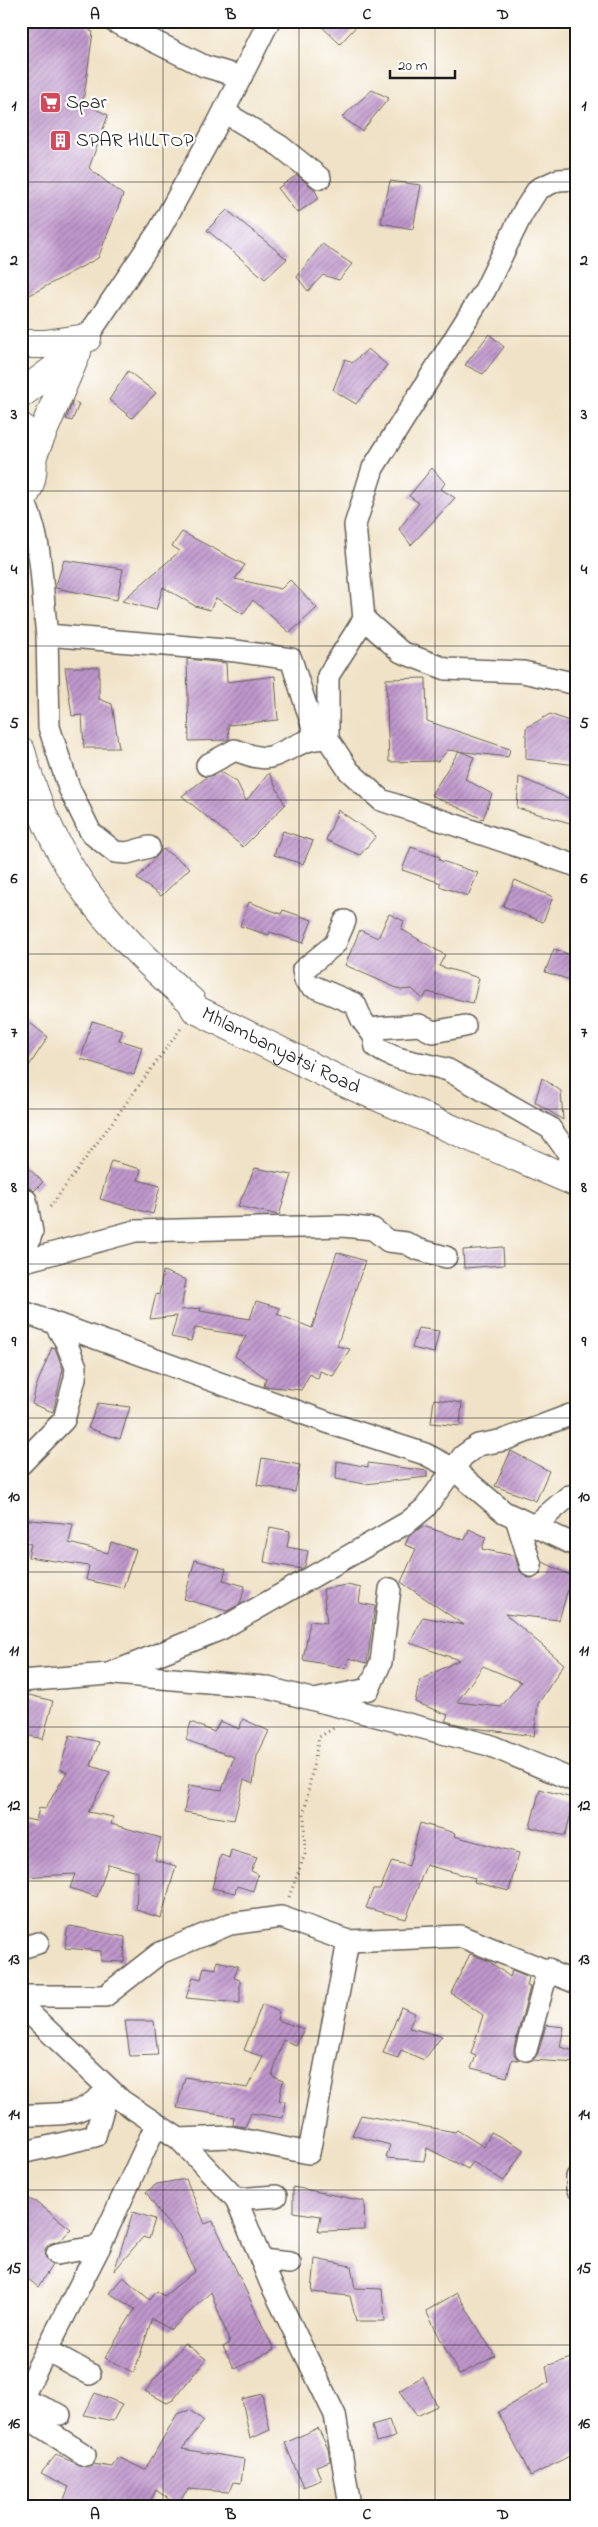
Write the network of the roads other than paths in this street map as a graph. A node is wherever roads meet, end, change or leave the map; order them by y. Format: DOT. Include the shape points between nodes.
graph roads {
  1 [pos="113,21"];
  2 [pos="269,21"];
  3 [pos="241,77"];
  4 [pos="224,112"];
  5 [pos="320,178"];
  6 [pos="577,179"];
  7 [pos="21,344"];
  8 [pos="82,345"];
  9 [pos="21,394"];
  10 [pos="21,427"];
  11 [pos="33,455"];
  12 [pos="22,500"];
  13 [pos="364,619"];
  14 [pos="47,635"];
  15 [pos="577,684"];
  16 [pos="322,738"];
  17 [pos="21,751"];
  18 [pos="207,765"];
  19 [pos="149,847"];
  20 [pos="577,866"];
  21 [pos="344,921"];
  22 [pos="465,1026"];
  23 [pos="374,1036"];
  24 [pos="572,1181"];
  25 [pos="26,1200"];
  26 [pos="446,1257"];
  27 [pos="22,1262"];
  28 [pos="21,1311"];
  29 [pos="55,1324"];
  30 [pos="577,1415"];
  31 [pos="21,1464"];
  32 [pos="452,1468"];
  33 [pos="569,1496"];
  34 [pos="525,1522"];
  35 [pos="577,1546"];
  36 [pos="531,1566"];
  37 [pos="390,1589"];
  38 [pos="109,1674"];
  39 [pos="21,1681"];
  40 [pos="314,1700"];
  41 [pos="577,1782"];
  42 [pos="348,1941"];
  43 [pos="548,1969"];
  44 [pos="577,1982"];
  45 [pos="21,1996"];
  46 [pos="21,2005"];
  47 [pos="526,2050"];
  48 [pos="109,2089"];
  49 [pos="32,2115"];
  50 [pos="156,2125"];
  51 [pos="179,2139"];
  52 [pos="21,2152"];
  53 [pos="577,2178"];
  54 [pos="577,2188"];
  55 [pos="276,2196"];
  56 [pos="236,2199"];
  57 [pos="100,2246"];
  58 [pos="57,2254"];
  59 [pos="261,2260"];
  60 [pos="290,2263"];
  61 [pos="47,2350"];
  62 [pos="90,2374"];
  63 [pos="21,2400"];
  64 [pos="21,2414"];
  65 [pos="60,2415"];
  66 [pos="85,2455"];
  67 [pos="350,2506"];
  1 -- 3 [label="street" via="204,66"];
  2 -- 3 [label="street"];
  3 -- 4 [label="street"];
  4 -- 5 [label="street" via="280,146"];
  4 -- 8 [label="street" via="160,229"];
  6 -- 13 [label="street" via="558,180 538,189 522,214 485,290 373,468 355,525"];
  7 -- 8 [label="main road"];
  8 -- 9 [label="main road"];
  8 -- 11 [label="main road"];
  10 -- 11 [label="main road"];
  11 -- 12 [label="main road" via="33,474"];
  12 -- 14 [label="street" via="31,516 37,540"];
  13 -- 15 [label="street" via="401,652 446,669 523,672"];
  13 -- 16 [label="street" via="328,676"];
  14 -- 16 [label="street" via="236,651 291,659"];
  14 -- 19 [label="street" via="49,727 69,788 91,833 115,852 127,853"];
  16 -- 18 [label="street" via="272,757 250,756 235,750"];
  16 -- 20 [label="street" via="348,771 381,800"];
  17 -- 24 [label="main road, Mhlambanyatsi Road" via="33,793 55,846 93,904 146,962 191,1001 195,1009 341,1081"];
  21 -- 23 [label="street" via="336,944 303,970 305,980 355,1004"];
  22 -- 23 [label="street" via="433,1032 419,1025 393,1025 378,1028"];
  23 -- 24 [label="street" via="376,1047 387,1055 448,1070 550,1128 569,1154"];
  25 -- 27 [label="street" via="32,1232"];
  26 -- 27 [label="street" via="406,1243 388,1241 373,1229 343,1226 135,1231"];
  28 -- 29 [label="street"];
  29 -- 31 [label="street" via="76,1367 75,1378 64,1420"];
  29 -- 32 [label="street" via="425,1454"];
  30 -- 32 [label="street" via="478,1446"];
  32 -- 34 [label="street" via="504,1512"];
  32 -- 38 [label="street" via="425,1508 400,1526 222,1629"];
  33 -- 34 [label="street"];
  34 -- 35 [label="street"];
  34 -- 36 [label="street"];
  37 -- 40 [label="street" via="381,1662 369,1688"];
  38 -- 39 [label="street"];
  38 -- 40 [label="street" via="264,1687"];
  40 -- 41 [label="street" via="489,1745"];
  42 -- 43 [label="street" via="460,1936"];
  42 -- 45 [label="street" via="281,1916 230,1924 160,1953 105,1996"];
  42 -- 51 [label="street" via="308,2153 230,2137"];
  43 -- 44 [label="street"];
  43 -- 47 [label="street"];
  46 -- 48 [label="street"];
  48 -- 49 [label="street" via="91,2106 73,2113"];
  48 -- 50 [label="street"];
  48 -- 52 [label="street" via="95,2136"];
  50 -- 51 [label="street"];
  50 -- 57 [label="street"];
  51 -- 56 [label="street"];
  53 -- 54 [label="street"];
  55 -- 56 [label="street"];
  56 -- 59 [label="street"];
  57 -- 58 [label="street"];
  57 -- 61 [label="street"];
  59 -- 60 [label="street"];
  59 -- 67 [label="street" via="335,2415"];
  61 -- 62 [label="street"];
  61 -- 63 [label="street"];
  63 -- 65 [label="street"];
  64 -- 66 [label="street"];
}
